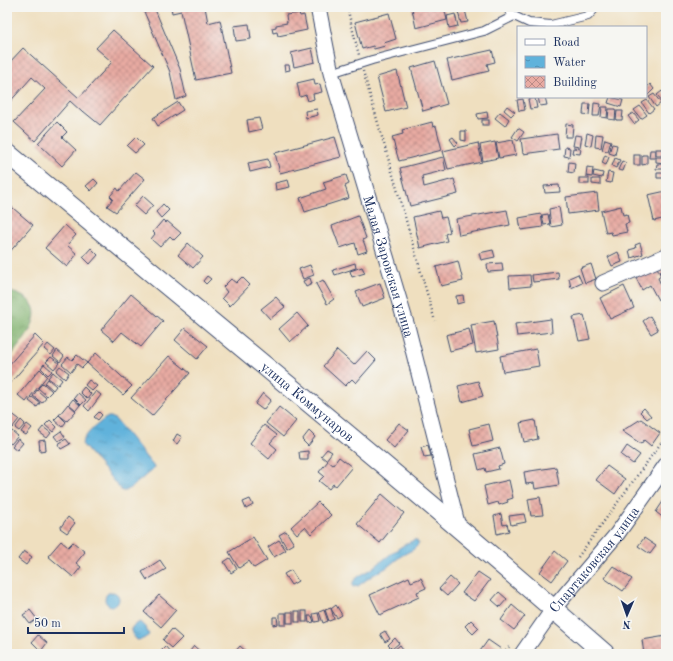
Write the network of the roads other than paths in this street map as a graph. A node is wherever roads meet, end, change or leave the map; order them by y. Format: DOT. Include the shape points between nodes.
graph roads {
  1 [pos="318,7"];
  2 [pos="506,7"];
  3 [pos="596,7"];
  4 [pos="514,16"];
  5 [pos="331,73"];
  6 [pos="7,153"];
  7 [pos="666,256"];
  8 [pos="603,283"];
  9 [pos="666,465"];
  10 [pos="458,527"];
  11 [pos="554,608"];
  12 [pos="518,648"];
  13 [pos="605,654"];
  1 -- 5 [label="street, Малая Заровская улица"];
  2 -- 4 [label="lane"];
  3 -- 4 [label="lane" via="588,16 551,24 529,23"];
  4 -- 5 [label="lane" via="484,31"];
  5 -- 10 [label="street, Малая Заровская улица" via="408,330"];
  6 -- 10 [label="street, улица Коммунаров"];
  7 -- 8 [label="street"];
  9 -- 11 [label="street, Спартаковская улица" via="617,534"];
  10 -- 11 [label="street, улица Коммунаров"];
  11 -- 12 [label="street, Спартаковская улица"];
  11 -- 13 [label="street, улица Коммунаров"];
}
